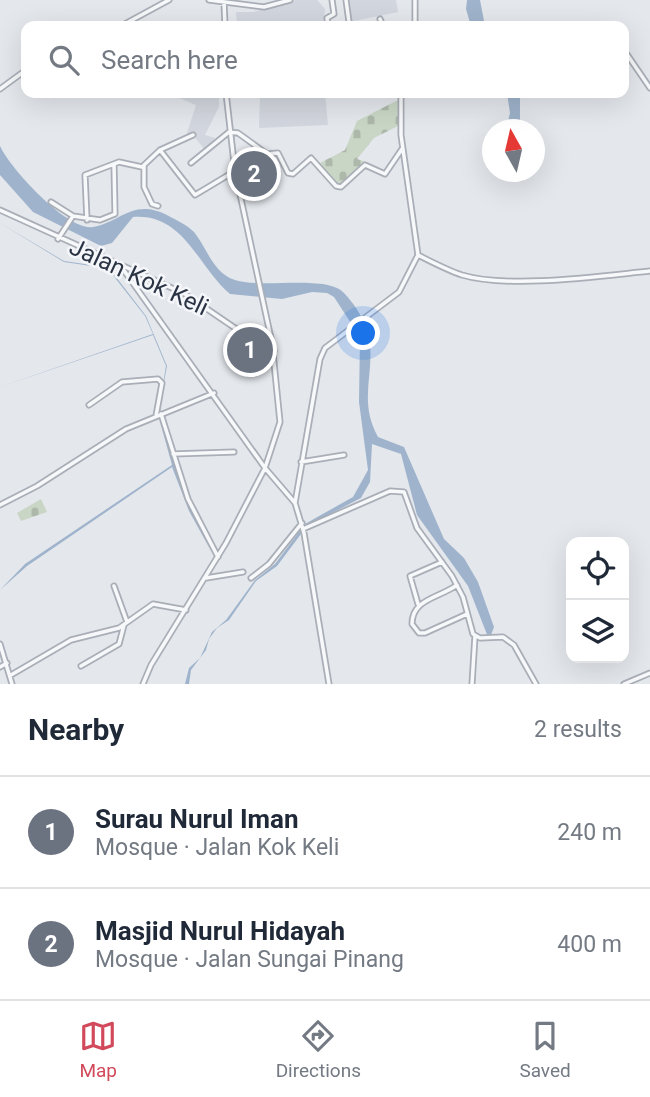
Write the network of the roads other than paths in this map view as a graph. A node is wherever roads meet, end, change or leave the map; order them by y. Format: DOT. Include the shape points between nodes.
graph roads {
  1 [pos="169,0"];
  2 [pos="209,0"];
  3 [pos="290,0"];
  4 [pos="332,0"];
  5 [pos="346,0"];
  6 [pos="415,0"];
  7 [pos="224,1"];
  8 [pos="130,21"];
  9 [pos="225,21"];
  10 [pos="327,21"];
  11 [pos="349,21"];
  12 [pos="415,21"];
  13 [pos="629,57"];
  14 [pos="21,74"];
  15 [pos="650,88"];
  16 [pos="0,89"];
  17 [pos="226,98"];
  18 [pos="401,98"];
  19 [pos="229,132"];
  20 [pos="193,135"];
  21 [pos="402,149"];
  22 [pos="160,150"];
  23 [pos="191,163"];
  24 [pos="114,164"];
  25 [pos="144,166"];
  26 [pos="235,171"];
  27 [pos="51,202"];
  28 [pos="158,206"];
  29 [pos="0,210"];
  30 [pos="72,217"];
  31 [pos="87,220"];
  32 [pos="59,237"];
  33 [pos="418,256"];
  34 [pos="120,265"];
  35 [pos="650,271"];
  36 [pos="272,343"];
  37 [pos="258,344"];
  38 [pos="274,351"];
  39 [pos="275,359"];
  40 [pos="214,393"];
  41 [pos="89,405"];
  42 [pos="159,415"];
  43 [pos="234,452"];
  44 [pos="173,454"];
  45 [pos="344,455"];
  46 [pos="301,462"];
  47 [pos="265,467"];
  48 [pos="295,503"];
  49 [pos="0,505"];
  50 [pos="302,526"];
  51 [pos="218,557"];
  52 [pos="442,562"];
  53 [pos="243,572"];
  54 [pos="206,578"];
  55 [pos="251,578"];
  56 [pos="457,585"];
  57 [pos="114,586"];
  58 [pos="418,604"];
  59 [pos="186,610"];
  60 [pos="467,614"];
  61 [pos="126,623"];
  62 [pos="475,636"];
  63 [pos="0,644"];
  64 [pos="7,663"];
  65 [pos="81,666"];
  66 [pos="0,668"];
  67 [pos="10,673"];
  68 [pos="650,673"];
  69 [pos="12,684"];
  70 [pos="143,684"];
  71 [pos="329,684"];
  72 [pos="472,684"];
  73 [pos="536,684"];
  74 [pos="624,684"];
  1 -- 8 [label="street"];
  2 -- 7 [label="street"];
  3 -- 7 [label="street" via="264,7"];
  4 -- 10 [label="street" via="334,14"];
  5 -- 11 [label="street"];
  6 -- 12 [label="street"];
  7 -- 9 [label="street"];
  13 -- 15 [label="street"];
  14 -- 16 [label="street"];
  17 -- 19 [label="street"];
  18 -- 21 [label="street"];
  19 -- 21 [label="street" via="239,133 267,154 278,153 290,174 306,159 314,159 339,187 365,165 385,174"];
  19 -- 23 [label="street"];
  19 -- 26 [label="street"];
  20 -- 22 [label="street"];
  21 -- 33 [label="street"];
  22 -- 25 [label="street"];
  22 -- 26 [label="street" via="195,195"];
  24 -- 25 [label="street"];
  24 -- 31 [label="street" via="85,177"];
  24 -- 31 [label="street" via="115,214 107,220"];
  25 -- 28 [label="street" via="144,187 152,204"];
  26 -- 36 [label="street"];
  27 -- 30 [label="street"];
  29 -- 32 [label="street, Jalan Kok Keli"];
  30 -- 31 [label="street"];
  30 -- 32 [label="street"];
  32 -- 34 [label="street, Jalan Kok Keli"];
  33 -- 35 [label="street" via="461,275 498,279 573,279"];
  33 -- 46 [label="street" via="399,292 326,348 320,359"];
  34 -- 37 [label="street, Jalan Kok Keli" via="185,294"];
  34 -- 40 [label="street"];
  36 -- 37 [label="street"];
  36 -- 38 [label="street"];
  37 -- 38 [label="street, Jalan Kok Keli"];
  37 -- 39 [label="street"];
  38 -- 39 [label="street"];
  39 -- 47 [label="street" via="281,415"];
  40 -- 42 [label="street"];
  40 -- 47 [label="street"];
  41 -- 42 [label="street" via="122,382 157,378 162,383"];
  42 -- 44 [label="street"];
  42 -- 49 [label="street" via="126,429"];
  43 -- 44 [label="street"];
  44 -- 51 [label="street" via="192,508"];
  45 -- 46 [label="street"];
  46 -- 48 [label="street"];
  47 -- 48 [label="street"];
  47 -- 51 [label="street"];
  48 -- 50 [label="street"];
  50 -- 52 [label="street" via="401,490 417,528"];
  50 -- 55 [label="street"];
  50 -- 71 [label="street"];
  51 -- 54 [label="street"];
  52 -- 56 [label="street"];
  52 -- 58 [label="street" via="410,576"];
  53 -- 54 [label="street"];
  54 -- 59 [label="street"];
  56 -- 58 [label="street"];
  56 -- 60 [label="street"];
  57 -- 61 [label="street"];
  58 -- 60 [label="street" via="411,621 422,634"];
  59 -- 61 [label="street" via="153,604"];
  59 -- 70 [label="street"];
  60 -- 62 [label="street"];
  61 -- 65 [label="street" via="118,644"];
  61 -- 67 [label="street" via="71,640"];
  62 -- 72 [label="street"];
  62 -- 73 [label="street" via="503,637 514,645"];
  63 -- 64 [label="street"];
  64 -- 66 [label="street"];
  64 -- 67 [label="street"];
  66 -- 67 [label="street"];
  67 -- 69 [label="street"];
  68 -- 74 [label="street"];
}
